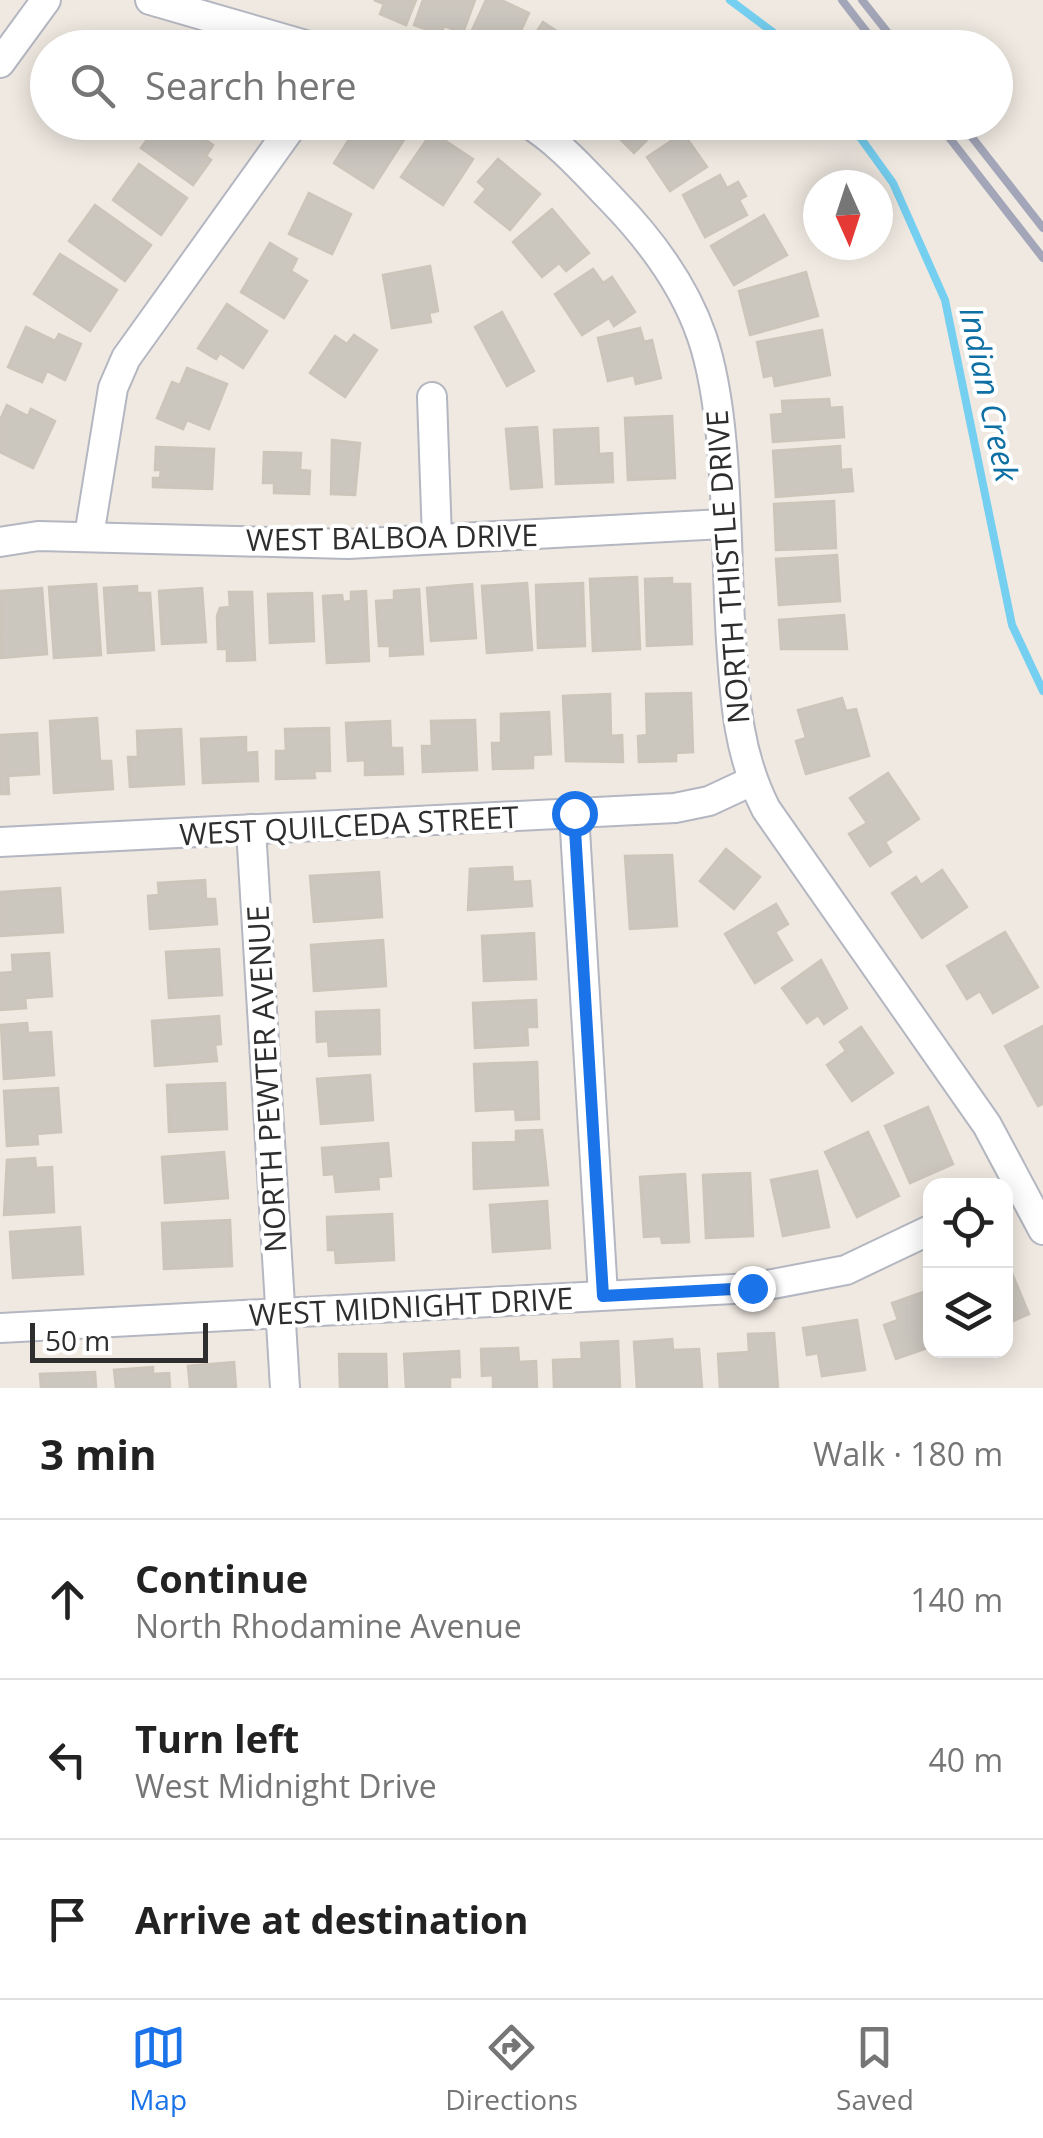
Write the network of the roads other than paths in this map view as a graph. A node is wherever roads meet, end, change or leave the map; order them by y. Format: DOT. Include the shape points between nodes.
graph roads {
  1 [pos="46,0"];
  2 [pos="150,0"];
  3 [pos="254,30"];
  4 [pos="0,63"];
  5 [pos="283,140"];
  6 [pos="548,140"];
  7 [pos="432,397"];
  8 [pos="723,524"];
  9 [pos="89,536"];
  10 [pos="437,540"];
  11 [pos="0,542"];
  12 [pos="752,782"];
  13 [pos="574,813"];
  14 [pos="252,830"];
  15 [pos="0,842"];
  16 [pos="1009,1178"];
  17 [pos="1013,1185"];
  18 [pos="1043,1230"];
  19 [pos="923,1233"];
  20 [pos="603,1296"];
  21 [pos="280,1313"];
  22 [pos="0,1328"];
  23 [pos="285,1388"];
  1 -- 4 [label="street"];
  2 -- 3 [label="street"];
  5 -- 9 [label="street" via="126,358 113,388"];
  6 -- 8 [label="street, NORTH THISTLE DRIVE" via="638,226 677,280 702,338 716,400"];
  7 -- 10 [label="street"];
  8 -- 10 [label="street, WEST BALBOA DRIVE"];
  8 -- 12 [label="street, NORTH THISTLE DRIVE" via="736,718"];
  9 -- 10 [label="street, WEST BALBOA DRIVE" via="348,544"];
  9 -- 11 [label="street, WEST BALBOA DRIVE"];
  12 -- 13 [label="street, WEST QUILCEDA STREET" via="693,806"];
  12 -- 16 [label="street, NORTH THISTLE DRIVE" via="987,1125"];
  13 -- 14 [label="street, WEST QUILCEDA STREET"];
  13 -- 20 [label="street"];
  14 -- 15 [label="street, WEST QUILCEDA STREET"];
  14 -- 21 [label="street, NORTH PEWTER AVENUE"];
  17 -- 18 [label="street, NORTH THISTLE DRIVE"];
  19 -- 20 [label="street, WEST MIDNIGHT DRIVE" via="846,1270 797,1282"];
  20 -- 21 [label="street, WEST MIDNIGHT DRIVE"];
  21 -- 22 [label="street, WEST MIDNIGHT DRIVE"];
  21 -- 23 [label="street, NORTH PEWTER AVENUE"];
}
